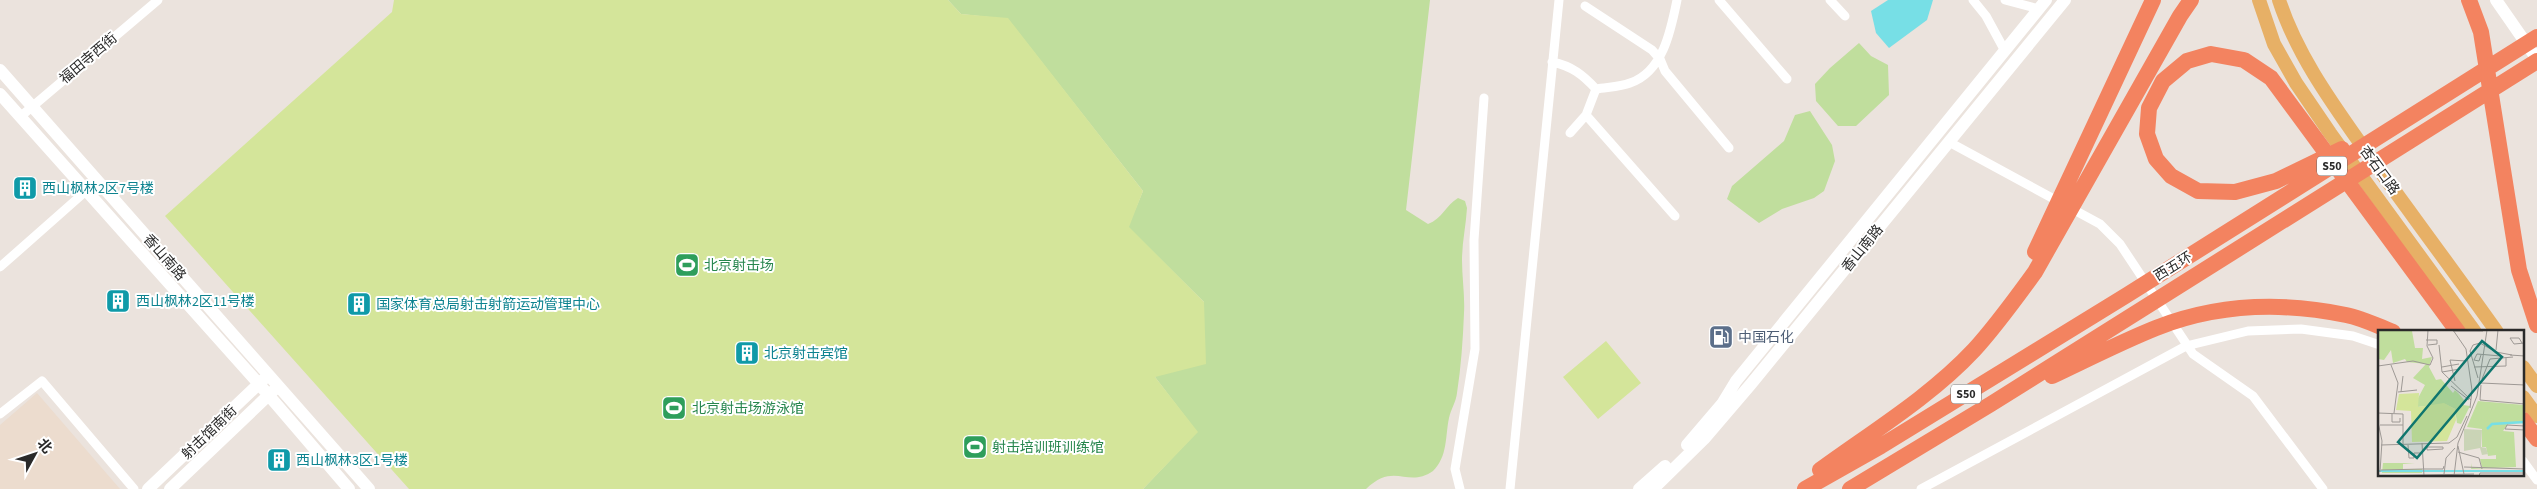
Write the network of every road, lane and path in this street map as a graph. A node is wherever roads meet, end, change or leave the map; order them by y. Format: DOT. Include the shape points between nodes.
graph roads {
  1 [pos="158,0"];
  2 [pos="1559,0"];
  3 [pos="1678,0"];
  4 [pos="1719,0"];
  5 [pos="1830,0"];
  6 [pos="1973,0"];
  7 [pos="2005,0"];
  8 [pos="2065,0"];
  9 [pos="2153,0"];
  10 [pos="2191,0"];
  11 [pos="2259,0"];
  12 [pos="2279,0"];
  13 [pos="2469,0"];
  14 [pos="2496,0"];
  15 [pos="2043,5"];
  16 [pos="1585,6"];
  17 [pos="1844,16"];
  18 [pos="2537,37"];
  19 [pos="2005,51"];
  20 [pos="1660,59"];
  21 [pos="2537,60"];
  22 [pos="1552,62"];
  23 [pos="0,70"];
  24 [pos="1787,79"];
  25 [pos="1596,89"];
  26 [pos="0,94"];
  27 [pos="1484,98"];
  28 [pos="32,106"];
  29 [pos="1586,115"];
  30 [pos="20,117"];
  31 [pos="2408,119"];
  32 [pos="1570,132"];
  33 [pos="1949,142"];
  34 [pos="1729,148"];
  35 [pos="2329,156"];
  36 [pos="2329,156"];
  37 [pos="2329,156"];
  38 [pos="2329,156"];
  39 [pos="2076,185"];
  40 [pos="86,191"];
  41 [pos="1675,216"];
  42 [pos="0,267"];
  43 [pos="2537,325"];
  44 [pos="2388,330"];
  45 [pos="2457,330"];
  46 [pos="2474,330"];
  47 [pos="2496,330"];
  48 [pos="2378,344"];
  49 [pos="2186,346"];
  50 [pos="2524,368"];
  51 [pos="269,375"];
  52 [pos="259,384"];
  53 [pos="278,386"];
  54 [pos="2537,386"];
  55 [pos="268,395"];
  56 [pos="2524,401"];
  57 [pos="1991,404"];
  58 [pos="0,414"];
  59 [pos="2530,425"];
  60 [pos="2524,462"];
  61 [pos="2537,480"];
  62 [pos="134,489"];
  63 [pos="148,489"];
  64 [pos="170,489"];
  65 [pos="349,489"];
  66 [pos="370,489"];
  67 [pos="1460,489"];
  68 [pos="1510,489"];
  69 [pos="1639,489"];
  70 [pos="1653,489"];
  71 [pos="1795,489"];
  72 [pos="1805,489"];
  73 [pos="1850,489"];
  74 [pos="1921,489"];
  75 [pos="2323,489"];
  1 -- 28 [label="street, 福田寺西街"];
  2 -- 22 [label="street"];
  3 -- 20 [label="street"];
  4 -- 24 [label="street"];
  5 -- 17 [label="street"];
  6 -- 19 [label="street" via="1986,16"];
  7 -- 15 [label="street"];
  8 -- 33 [label="main road, 香山南路"];
  9 -- 39 [label="highway"];
  10 -- 39 [label="highway"];
  11 -- 46 [label="main road, 杏石口路" via="2274,44 2296,83"];
  12 -- 47 [label="main road, 杏石口路" via="2288,29 2312,72"];
  13 -- 43 [label="highway" via="2481,32 2519,270"];
  14 -- 21 [label="main road"];
  15 -- 19 [label="main road, 香山南路"];
  16 -- 20 [label="street" via="1652,50"];
  18 -- 31 [label="highway, 西五环 / S50"];
  19 -- 69 [label="main road, 香山南路" via="1736,381 1708,421 1680,453"];
  20 -- 25 [label="street" via="1636,81"];
  20 -- 34 [label="street" via="1665,70"];
  21 -- 57 [label="highway, 西五环 / S50"];
  22 -- 25 [label="street" via="1564,64 1582,74"];
  22 -- 68 [label="street"];
  23 -- 28 [label="main road, 香山南路"];
  25 -- 29 [label="street"];
  26 -- 30 [label="main road, 香山南路"];
  27 -- 67 [label="street" via="1474,240 1474,349 1455,469"];
  28 -- 30 [label="street, 福田寺西街"];
  28 -- 51 [label="main road, 香山南路"];
  29 -- 32 [label="street"];
  29 -- 41 [label="street"];
  30 -- 40 [label="main road, 香山南路"];
  31 -- 35 [label="highway"];
  31 -- 72 [label="highway, 西五环 / S50" via="1889,442"];
  33 -- 49 [label="street" via="2100,224 2120,244"];
  33 -- 70 [label="main road, 香山南路" via="1704,439"];
  36 -- 37 [label="highway" via="2276,181 2235,192 2198,191 2171,176 2156,159 2148,134 2149,108 2163,81 2187,61 2211,54 2244,60 2271,78"];
  38 -- 45 [label="highway"];
  39 -- 71 [label="highway" via="2007,310 1974,350 1938,384"];
  40 -- 42 [label="street"];
  40 -- 52 [label="main road, 香山南路"];
  44 -- 57 [label="highway" via="2348,315 2294,307 2247,306 2157,327"];
  48 -- 49 [label="street" via="2353,336 2301,329 2248,331"];
  49 -- 74 [label="street"];
  49 -- 75 [label="street" via="2253,396"];
  50 -- 54 [label="main road"];
  51 -- 52 [label="main road, 射击馆南街"];
  51 -- 53 [label="main road, 香山南路"];
  52 -- 55 [label="main road, 香山南路"];
  52 -- 63 [label="main road, 射击馆南街"];
  53 -- 55 [label="main road, 射击馆南街"];
  53 -- 66 [label="main road, 香山南路"];
  55 -- 64 [label="main road, 射击馆南街"];
  55 -- 65 [label="main road, 香山南路"];
  56 -- 59 [label="main road"];
  57 -- 73 [label="highway, 西五环 / S50"];
  58 -- 62 [label="street" via="42,381"];
  60 -- 61 [label="street"];
}
